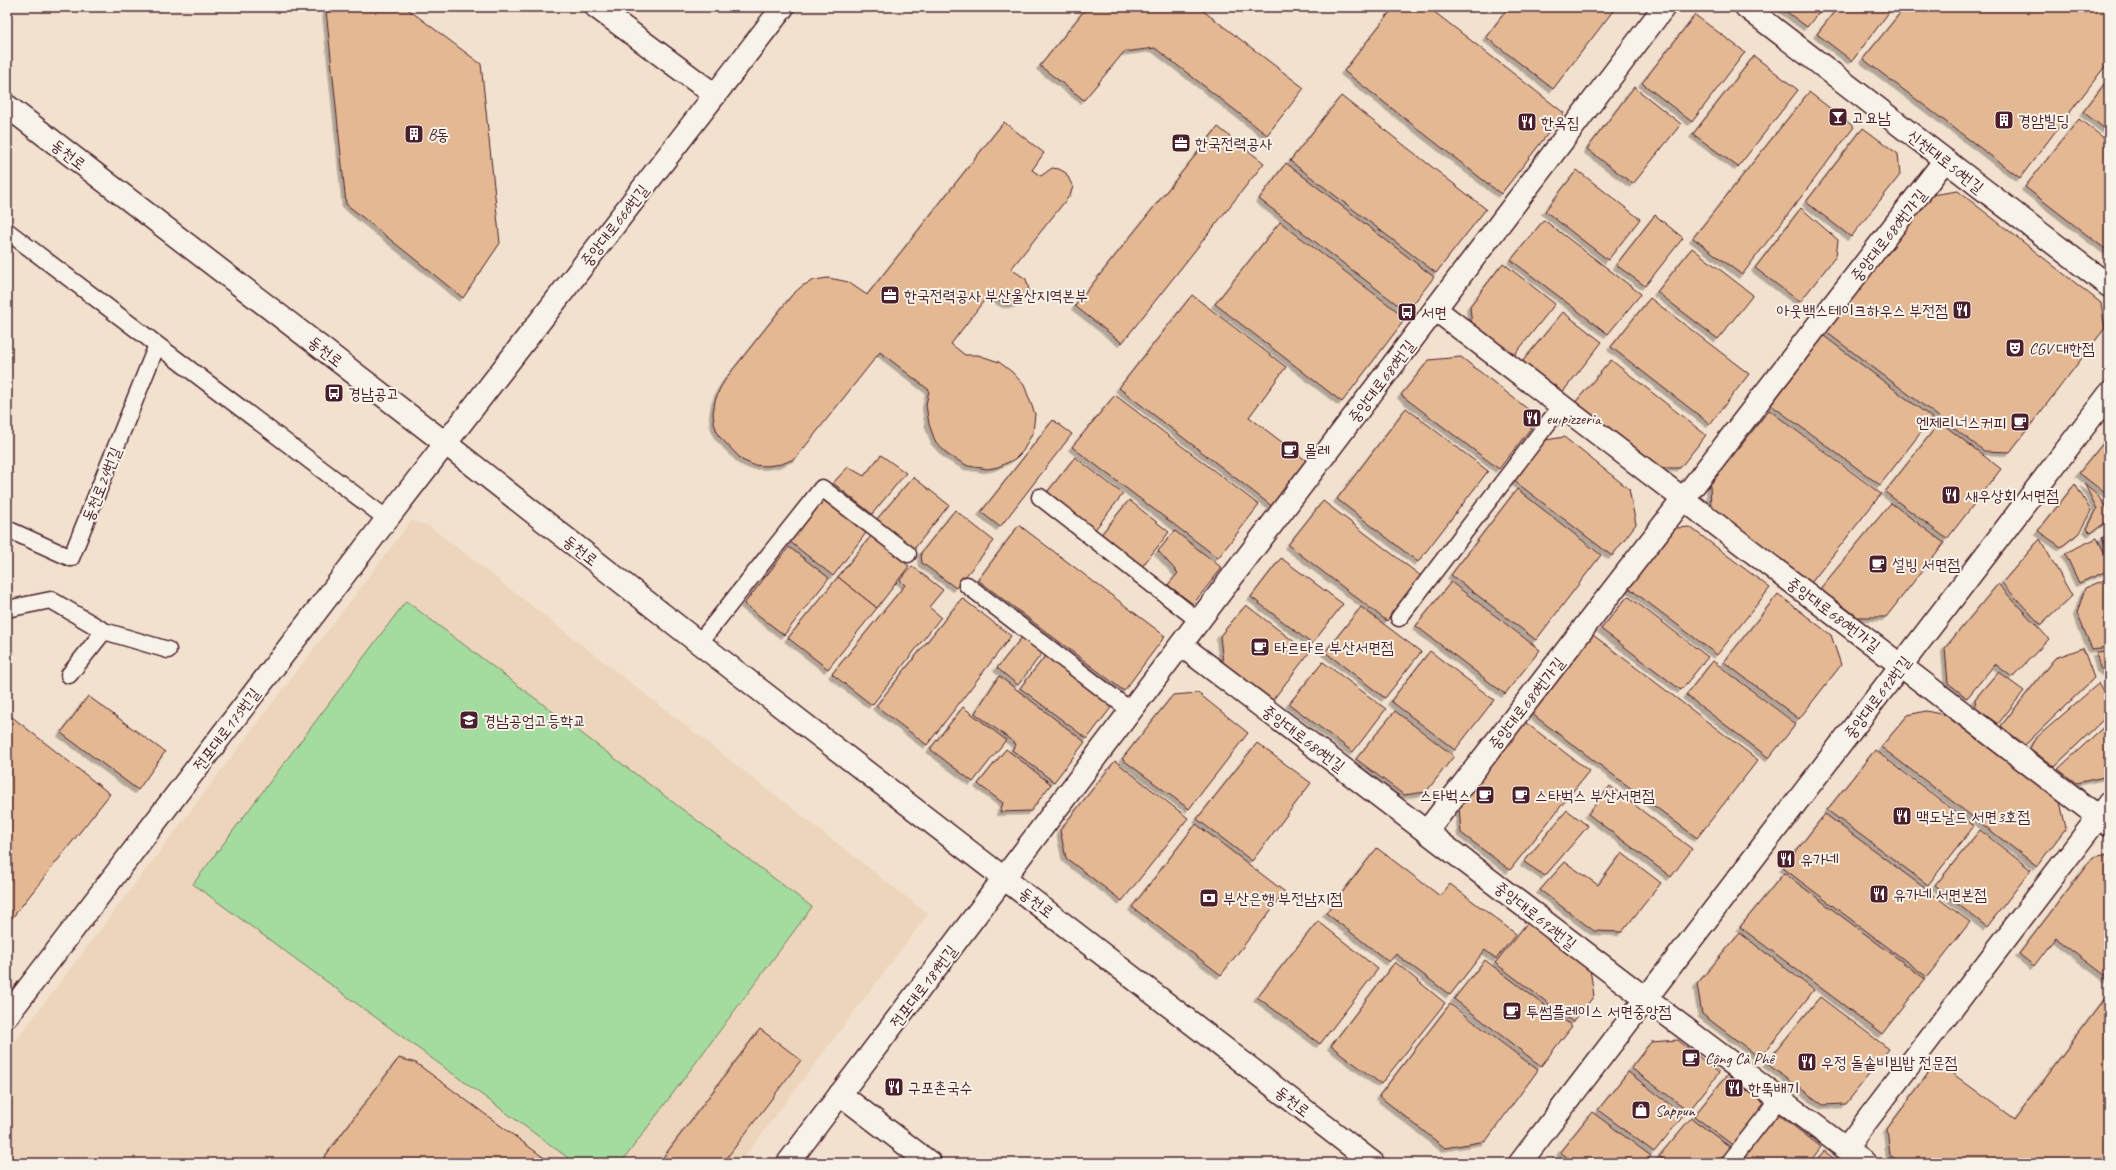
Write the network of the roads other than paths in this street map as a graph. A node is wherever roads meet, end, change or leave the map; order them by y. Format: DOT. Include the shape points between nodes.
graph roads {
  1 [pos="596,7"];
  2 [pos="783,7"];
  3 [pos="1664,7"];
  4 [pos="1746,7"];
  5 [pos="715,95"];
  6 [pos="7,106"];
  7 [pos="1945,160"];
  8 [pos="7,231"];
  9 [pos="2109,286"];
  10 [pos="1435,309"];
  11 [pos="157,345"];
  12 [pos="2109,394"];
  13 [pos="1560,406"];
  14 [pos="445,443"];
  15 [pos="1040,497"];
  16 [pos="1683,499"];
  17 [pos="387,519"];
  18 [pos="7,529"];
  19 [pos="908,554"];
  20 [pos="968,585"];
  21 [pos="7,609"];
  22 [pos="1399,618"];
  23 [pos="1199,621"];
  24 [pos="104,631"];
  25 [pos="699,643"];
  26 [pos="1181,645"];
  27 [pos="168,650"];
  28 [pos="1901,666"];
  29 [pos="69,675"];
  30 [pos="1131,711"];
  31 [pos="2105,815"];
  32 [pos="1427,831"];
  33 [pos="1005,877"];
  34 [pos="1646,999"];
  35 [pos="7,1016"];
  36 [pos="840,1094"];
  37 [pos="1779,1099"];
  38 [pos="1846,1148"];
  39 [pos="788,1163"];
  40 [pos="930,1163"];
  41 [pos="1373,1163"];
  42 [pos="1520,1163"];
  43 [pos="1729,1163"];
  44 [pos="1865,1163"];
  1 -- 5 [label="street"];
  2 -- 5 [label="street, 중앙대로666번길"];
  3 -- 10 [label="street, 중앙대로680번길"];
  4 -- 7 [label="street, 신천대로50번길"];
  5 -- 14 [label="street, 중앙대로666번길"];
  6 -- 14 [label="street, 동천로"];
  7 -- 9 [label="street, 신천대로50번길"];
  7 -- 16 [label="street, 중앙대로680번가길"];
  8 -- 11 [label="lane"];
  10 -- 13 [label="street, 중앙대로680번가길"];
  10 -- 23 [label="street, 중앙대로680번길"];
  11 -- 17 [label="lane"];
  11 -- 18 [label="lane, 동천로24번길" via="71,558"];
  12 -- 28 [label="street, 중앙대로692번길"];
  13 -- 16 [label="street, 중앙대로680번가길"];
  13 -- 22 [label="lane"];
  14 -- 17 [label="street, 전포대로175번길"];
  14 -- 25 [label="street, 동천로"];
  15 -- 23 [label="lane"];
  16 -- 28 [label="street, 중앙대로680번가길"];
  16 -- 32 [label="street, 중앙대로680번가길"];
  17 -- 35 [label="street, 전포대로175번길"];
  19 -- 25 [label="lane" via="822,488"];
  20 -- 30 [label="lane"];
  21 -- 24 [label="lane" via="51,600"];
  23 -- 26 [label="street, 중앙대로680번길"];
  24 -- 27 [label="lane"];
  24 -- 29 [label="lane"];
  25 -- 33 [label="street, 동천로"];
  26 -- 30 [label="street, 중앙대로680번길"];
  26 -- 32 [label="street, 중앙대로680번길"];
  28 -- 31 [label="street, 중앙대로680번가길"];
  28 -- 34 [label="street, 중앙대로692번길"];
  30 -- 33 [label="street, 중앙대로680번길"];
  31 -- 38 [label="street"];
  32 -- 34 [label="street, 중앙대로692번길"];
  33 -- 36 [label="street, 전포대로189번길"];
  33 -- 41 [label="street, 동천로"];
  34 -- 37 [label="street, 중앙대로692번길"];
  34 -- 42 [label="street, 중앙대로692번길"];
  36 -- 39 [label="street, 전포대로189번길"];
  36 -- 40 [label="street"];
  37 -- 38 [label="street, 중앙대로692번길"];
  37 -- 43 [label="lane"];
  38 -- 44 [label="street, 중앙대로692번길"];
}
